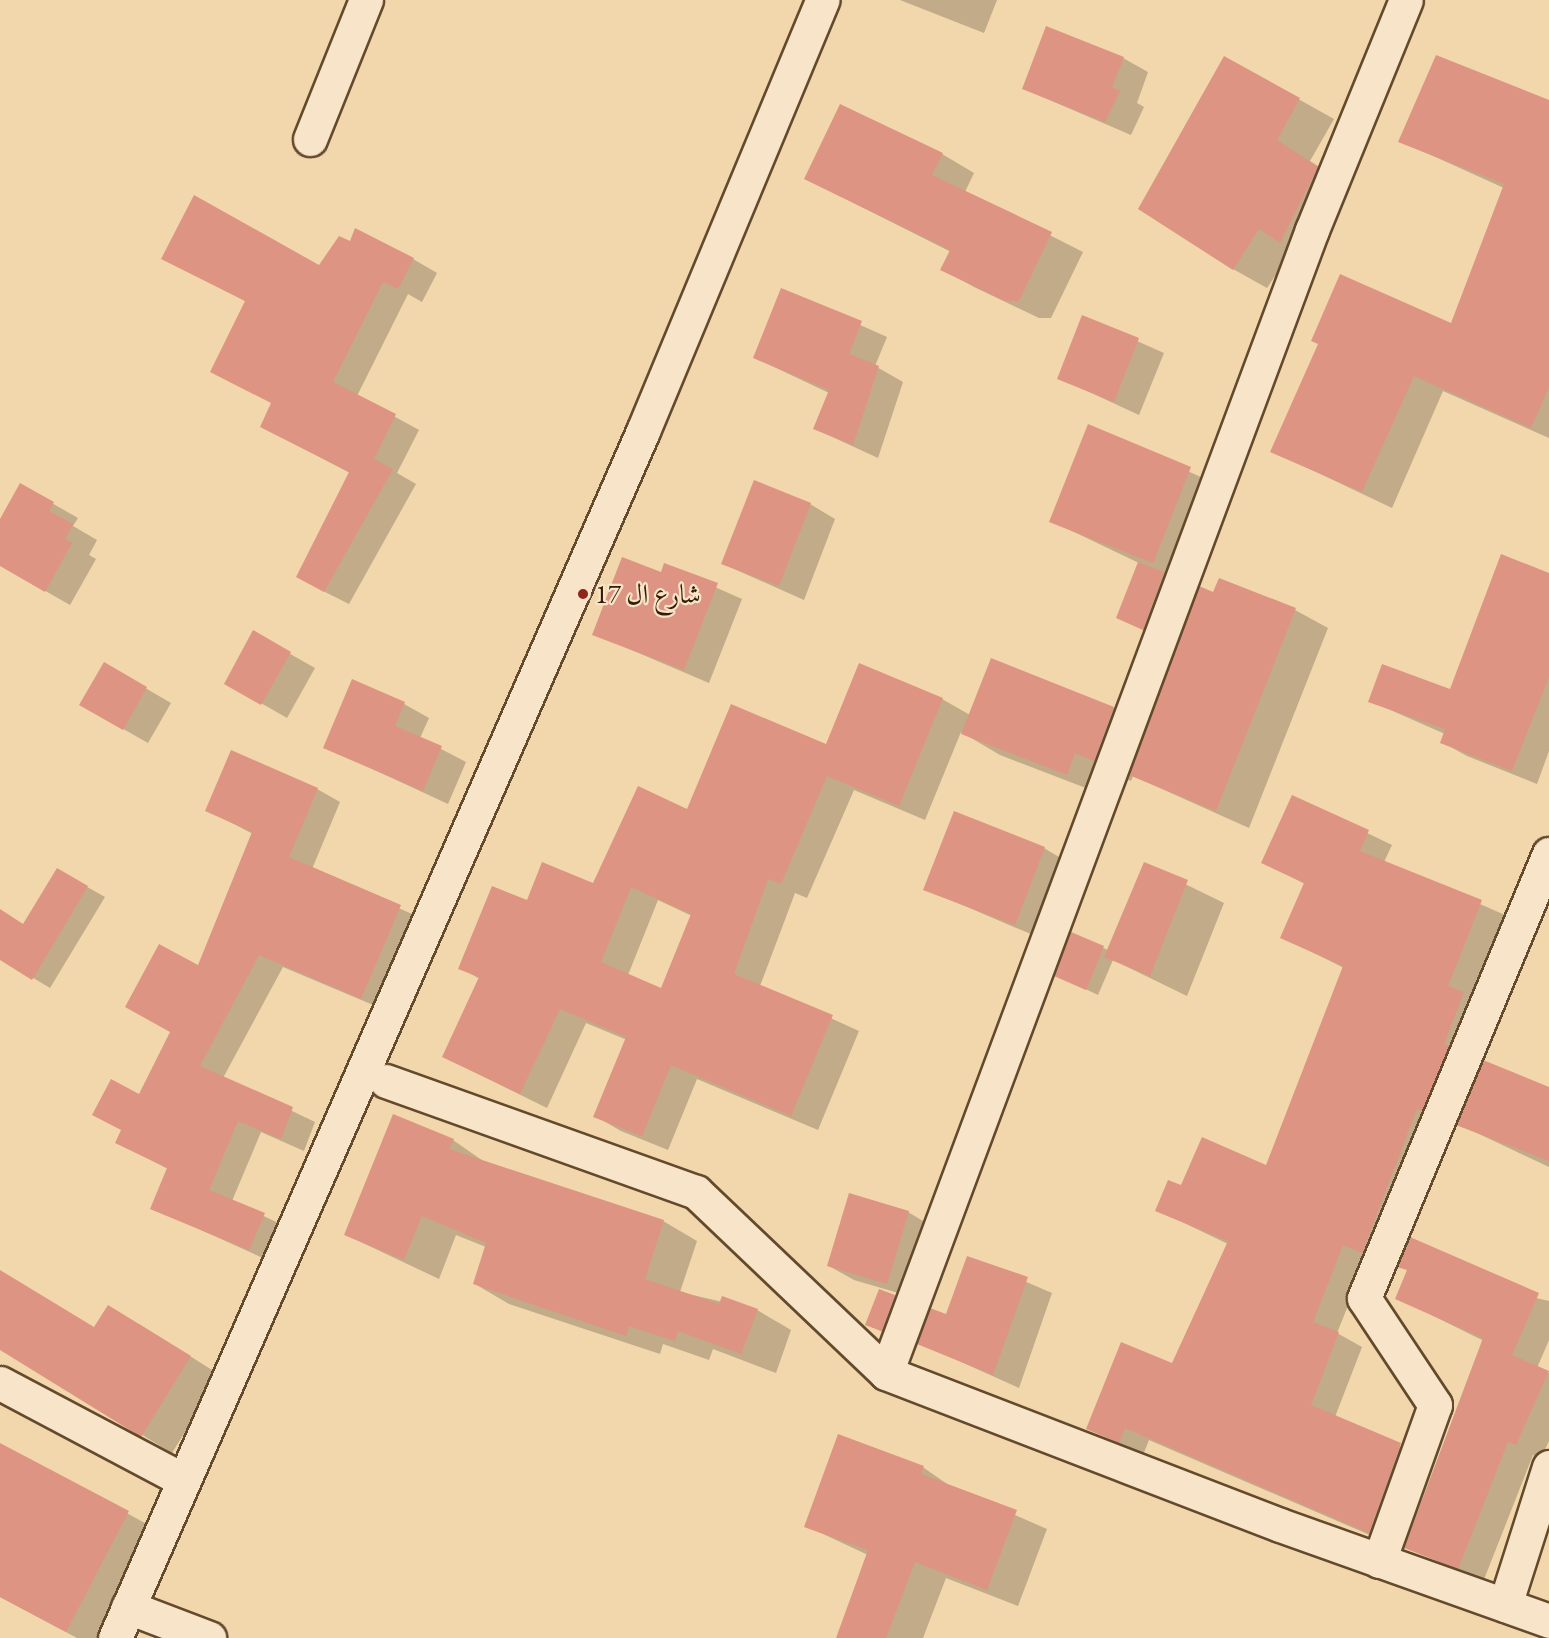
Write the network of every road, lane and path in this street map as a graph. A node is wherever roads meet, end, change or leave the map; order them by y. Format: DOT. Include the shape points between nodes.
graph roads {
  1 [pos="366,0"];
  2 [pos="822,0"];
  3 [pos="1406,0"];
  4 [pos="310,139"];
  5 [pos="1549,854"];
  6 [pos="386,1081"];
  7 [pos="886,1372"];
  8 [pos="0,1383"];
  9 [pos="1549,1467"];
  10 [pos="181,1479"];
  11 [pos="1379,1561"];
  12 [pos="1505,1605"];
  13 [pos="128,1606"];
  14 [pos="1549,1621"];
  15 [pos="115,1638"];
  16 [pos="209,1638"];
  1 -- 4 [label="street"];
  2 -- 10 [label="street" via="643,431"];
  3 -- 7 [label="street" via="1312,230"];
  5 -- 11 [label="street" via="1364,1298 1435,1406"];
  6 -- 7 [label="street" via="696,1192"];
  7 -- 11 [label="street"];
  8 -- 10 [label="street"];
  9 -- 12 [label="street"];
  10 -- 13 [label="street"];
  11 -- 12 [label="street"];
  12 -- 14 [label="street"];
  13 -- 15 [label="street"];
  13 -- 16 [label="street"];
}
